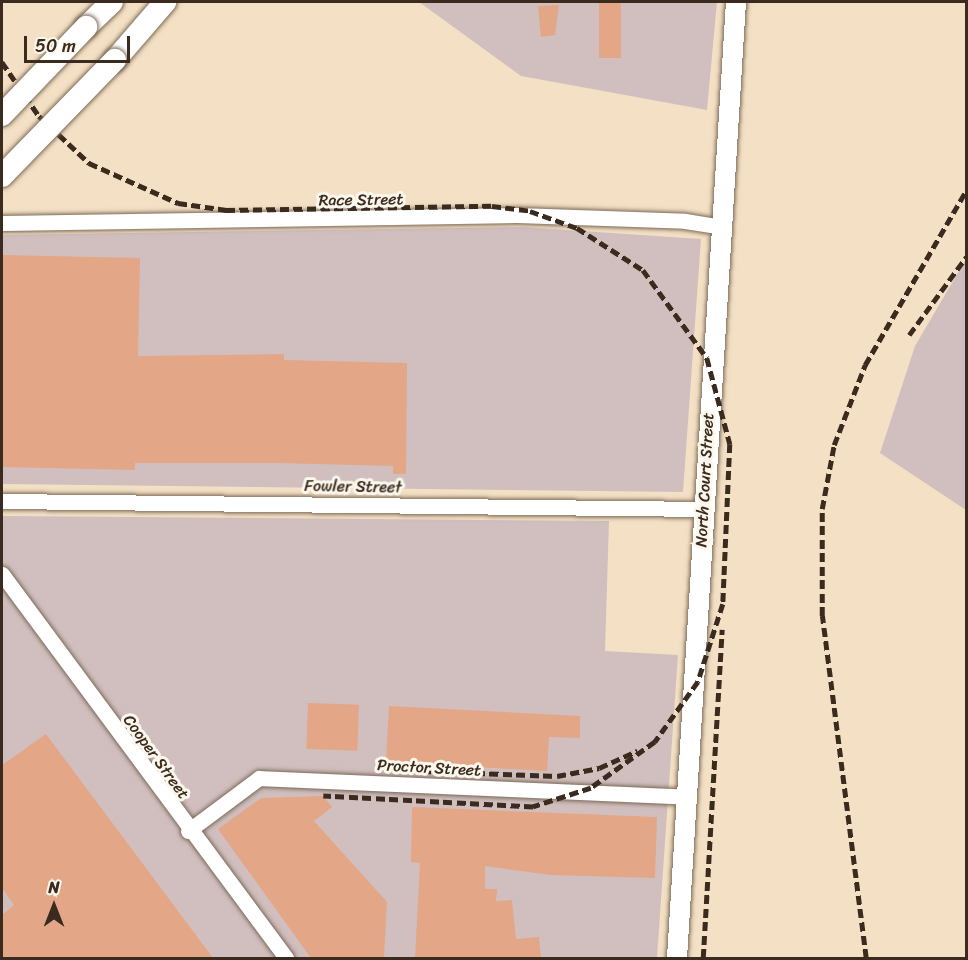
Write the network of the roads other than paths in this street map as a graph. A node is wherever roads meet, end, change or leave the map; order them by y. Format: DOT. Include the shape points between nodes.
graph roads {
  1 [pos="112,2"];
  2 [pos="165,2"];
  3 [pos="736,2"];
  4 [pos="2,115"];
  5 [pos="2,176"];
  6 [pos="2,223"];
  7 [pos="721,227"];
  8 [pos="2,501"];
  9 [pos="703,510"];
  10 [pos="2,574"];
  11 [pos="687,797"];
  12 [pos="188,831"];
  13 [pos="285,958"];
  14 [pos="677,958"];
  1 -- 4 [label="highway, bridge"];
  2 -- 5 [label="highway, bridge" via="115,60"];
  3 -- 7 [label="main road, North Court Street"];
  6 -- 7 [label="street, Race Street" via="517,215 685,221"];
  7 -- 9 [label="main road, North Court Street"];
  8 -- 9 [label="street, Fowler Street"];
  9 -- 11 [label="main road, North Court Street"];
  10 -- 12 [label="street, Cooper Street"];
  11 -- 12 [label="street, Proctor Street" via="259,778"];
  11 -- 14 [label="main road, North Court Street"];
  12 -- 13 [label="street, Cooper Street"];
}
